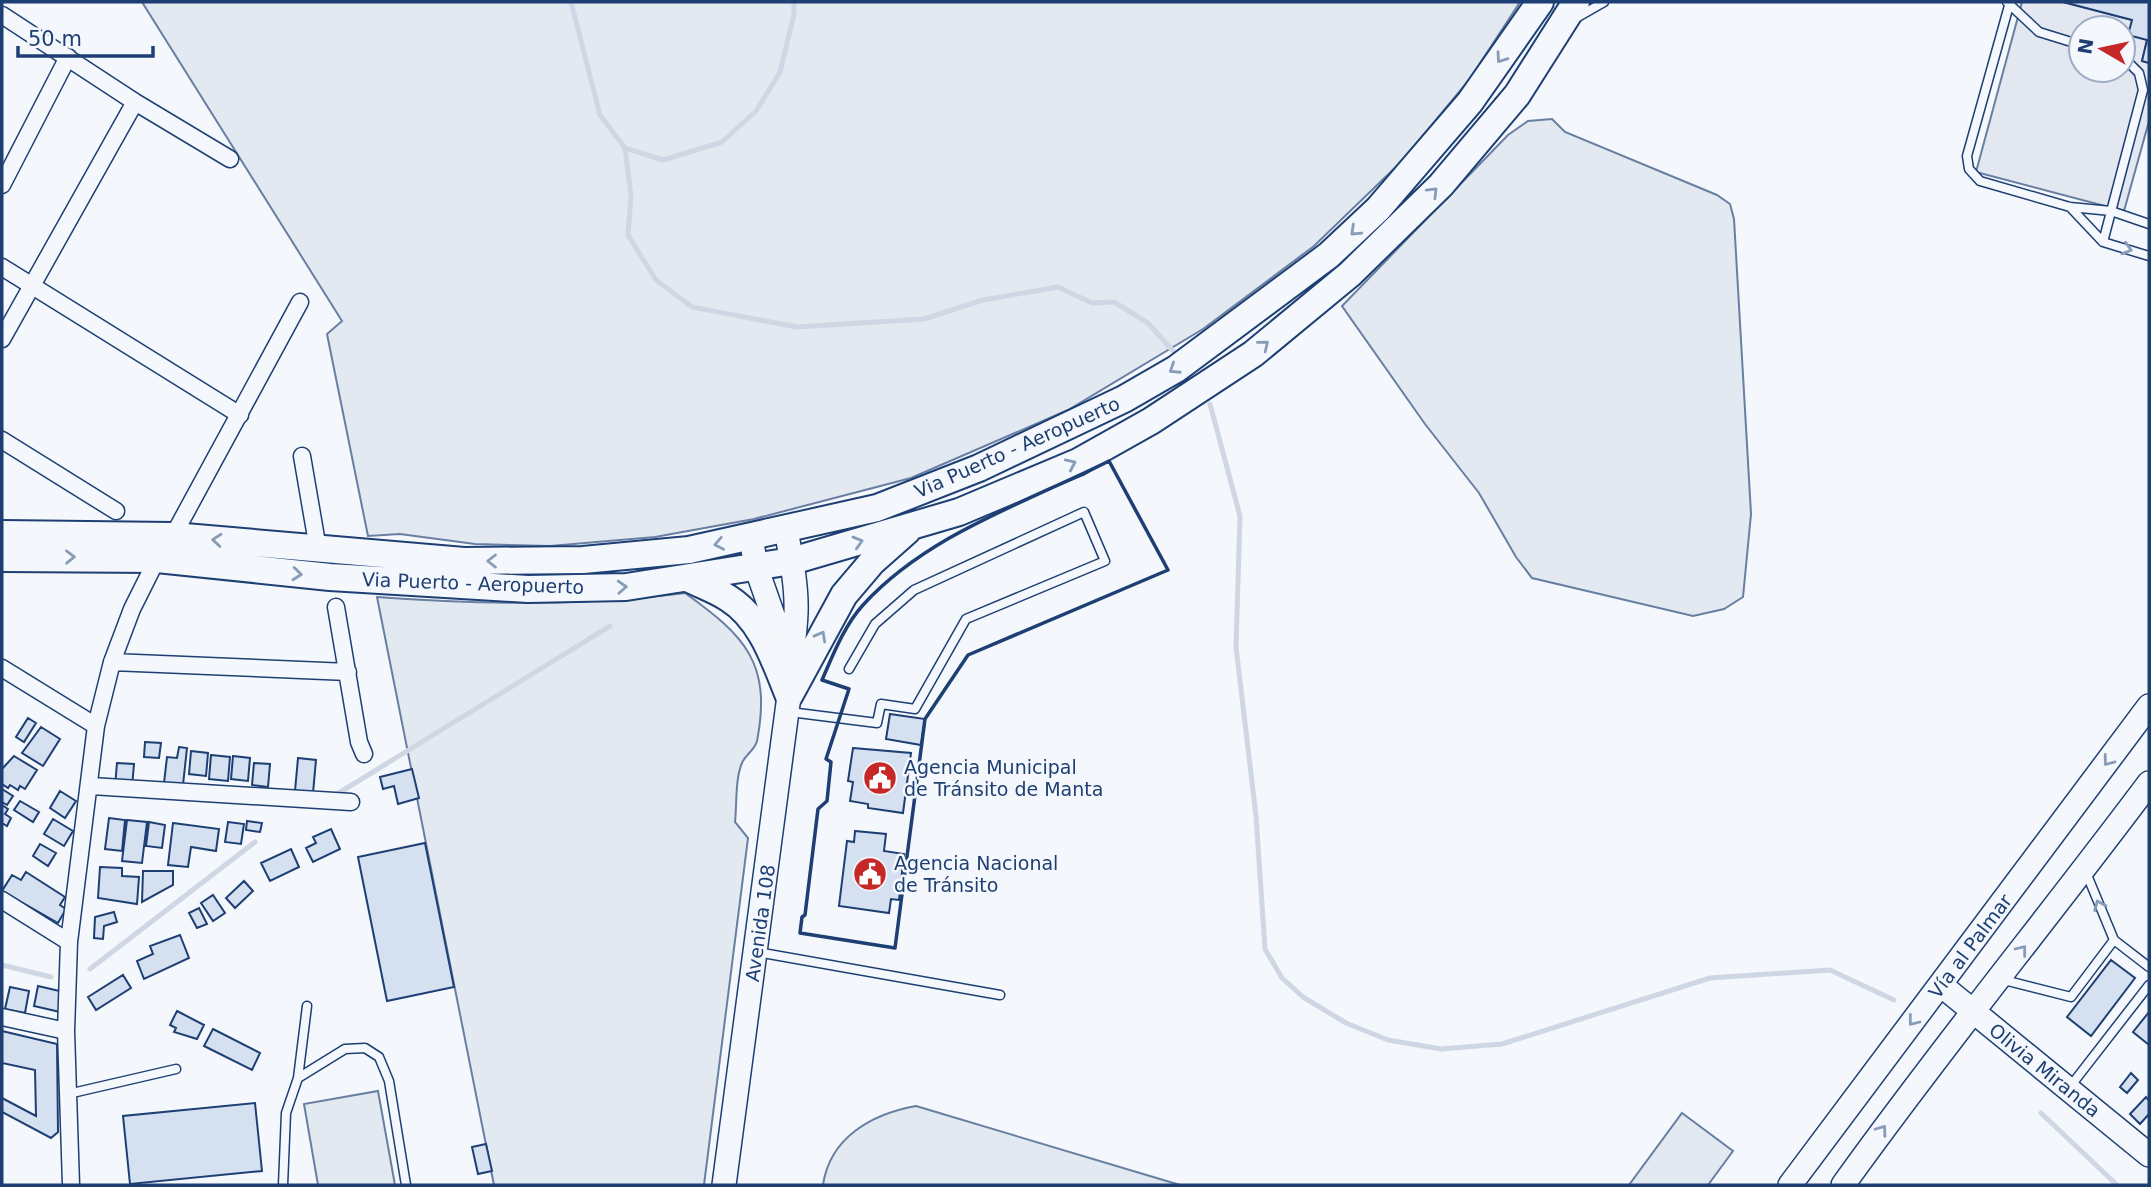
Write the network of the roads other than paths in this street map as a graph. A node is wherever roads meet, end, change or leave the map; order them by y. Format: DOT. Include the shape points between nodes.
graph roads {
  1 [pos="1577,2"];
  2 [pos="1604,2"];
  3 [pos="2009,3"];
  4 [pos="2,15"];
  5 [pos="1547,15"];
  6 [pos="2067,41"];
  7 [pos="68,57"];
  8 [pos="2137,72"];
  9 [pos="135,102"];
  10 [pos="230,159"];
  11 [pos="2,185"];
  12 [pos="2070,207"];
  13 [pos="2111,211"];
  14 [pos="2149,224"];
  15 [pos="2103,242"];
  16 [pos="2149,256"];
  17 [pos="2,267"];
  18 [pos="33,287"];
  19 [pos="300,302"];
  20 [pos="2,339"];
  21 [pos="240,415"];
  22 [pos="2,440"];
  23 [pos="302,456"];
  24 [pos="116,511"];
  25 [pos="911,527"];
  26 [pos="786,530"];
  27 [pos="2,534"];
  28 [pos="173,536"];
  29 [pos="751,537"];
  30 [pos="318,549"];
  31 [pos="2,558"];
  32 [pos="157,559"];
  33 [pos="792,561"];
  34 [pos="757,567"];
  35 [pos="688,578"];
  36 [pos="336,607"];
  37 [pos="789,661"];
  38 [pos="112,662"];
  39 [pos="2,668"];
  40 [pos="849,669"];
  41 [pos="348,672"];
  42 [pos="788,704"];
  43 [pos="2149,706"];
  44 [pos="96,726"];
  45 [pos="364,754"];
  46 [pos="91,786"];
  47 [pos="2147,791"];
  48 [pos="351,802"];
  49 [pos="2085,869"];
  50 [pos="2,900"];
  51 [pos="2114,940"];
  52 [pos="69,942"];
  53 [pos="757,952"];
  54 [pos="2149,967"];
  55 [pos="2000,979"];
  56 [pos="1941,985"];
  57 [pos="2149,985"];
  58 [pos="1000,995"];
  59 [pos="307,1006"];
  60 [pos="1973,1011"];
  61 [pos="2,1017"];
  62 [pos="66,1031"];
  63 [pos="176,1069"];
  64 [pos="298,1078"];
  65 [pos="2068,1088"];
  66 [pos="68,1094"];
  67 [pos="2149,1155"];
  68 [pos="71,1185"];
  69 [pos="283,1185"];
  70 [pos="406,1185"];
  71 [pos="724,1185"];
  72 [pos="1790,1185"];
  73 [pos="1843,1185"];
  1 -- 5 [label="main road, Via Puerto - Aeropuerto"];
  2 -- 5 [label="lane"];
  3 -- 6 [label="lane" via="2039,32"];
  3 -- 12 [label="lane" via="1968,165 1980,181"];
  4 -- 7 [label="street"];
  25 -- 5 [label="main road, Via Puerto - Aeropuerto, one-way" via="1078,462 1151,421 1252,354 1350,274 1441,185 1517,95"];
  5 -- 26 [label="main road, Via Puerto - Aeropuerto, one-way" via="1378,209 1329,255 1176,369 979,468 877,508"];
  7 -- 9 [label="street"];
  7 -- 11 [label="street"];
  8 -- 13 [label="lane" via="2143,90"];
  9 -- 10 [label="street"];
  9 -- 18 [label="street"];
  12 -- 13 [label="lane"];
  12 -- 15 [label="lane"];
  13 -- 14 [label="lane"];
  13 -- 15 [label="lane"];
  15 -- 16 [label="lane, one-way"];
  17 -- 18 [label="street"];
  18 -- 20 [label="street"];
  18 -- 21 [label="street"];
  19 -- 21 [label="street"];
  21 -- 28 [label="street"];
  22 -- 24 [label="street"];
  23 -- 30 [label="street"];
  33 -- 25 [label="main road, Via Puerto - Aeropuerto, one-way"];
  42 -- 25 [label="main road, one-way" via="844,595"];
  26 -- 29 [label="main road, Via Puerto - Aeropuerto"];
  26 -- 33 [label="main road, Avenida 108"];
  27 -- 28 [label="main road, Via Puerto - Aeropuerto"];
  30 -- 28 [label="main road, Via Puerto - Aeropuerto, one-way"];
  29 -- 30 [label="main road, Via Puerto - Aeropuerto, one-way" via="689,550 583,560 464,561"];
  29 -- 34 [label="main road, Avenida 108"];
  31 -- 32 [label="main road, Via Puerto - Aeropuerto, one-way"];
  32 -- 35 [label="main road, Via Puerto - Aeropuerto, one-way" via="330,577 528,589 626,587"];
  32 -- 38 [label="street"];
  33 -- 34 [label="main road, Via Puerto - Aeropuerto"];
  33 -- 37 [label="main road, Avenida 108" via="796,613"];
  34 -- 35 [label="main road, Via Puerto - Aeropuerto"];
  34 -- 37 [label="main road, Avenida 108"];
  35 -- 42 [label="main road" via="729,599 750,617 769,648"];
  36 -- 41 [label="street"];
  37 -- 42 [label="main road, Avenida 108"];
  38 -- 41 [label="street"];
  38 -- 44 [label="street"];
  39 -- 44 [label="street"];
  40 -- 42 [label="lane" via="875,624 914,590 1084,512 1105,561 966,619 915,709 881,704 877,723"];
  41 -- 45 [label="street"];
  42 -- 53 [label="main road, Avenida 108"];
  43 -- 56 [label="main road, Vía al Palmar, one-way"];
  44 -- 46 [label="street"];
  46 -- 48 [label="street"];
  46 -- 52 [label="street"];
  47 -- 49 [label="main road"];
  51 -- 49 [label="lane, one-way"];
  55 -- 49 [label="main road, one-way"];
  50 -- 52 [label="street"];
  51 -- 54 [label="lane"];
  51 -- 55 [label="lane" via="2071,997"];
  52 -- 62 [label="street"];
  53 -- 58 [label="lane"];
  53 -- 71 [label="main road, Avenida 108"];
  55 -- 60 [label="main road"];
  56 -- 60 [label="main road, Olivia Miranda"];
  56 -- 72 [label="main road, Vía al Palmar, one-way"];
  57 -- 65 [label="lane"];
  59 -- 64 [label="lane"];
  60 -- 65 [label="main road, Olivia Miranda"];
  73 -- 60 [label="main road, one-way"];
  61 -- 62 [label="street"];
  62 -- 66 [label="street"];
  63 -- 66 [label="lane"];
  64 -- 69 [label="lane" via="286,1113"];
  64 -- 70 [label="lane" via="345,1049 365,1048 379,1057 389,1081"];
  65 -- 67 [label="main road, Olivia Miranda"];
  66 -- 68 [label="street"];
}
